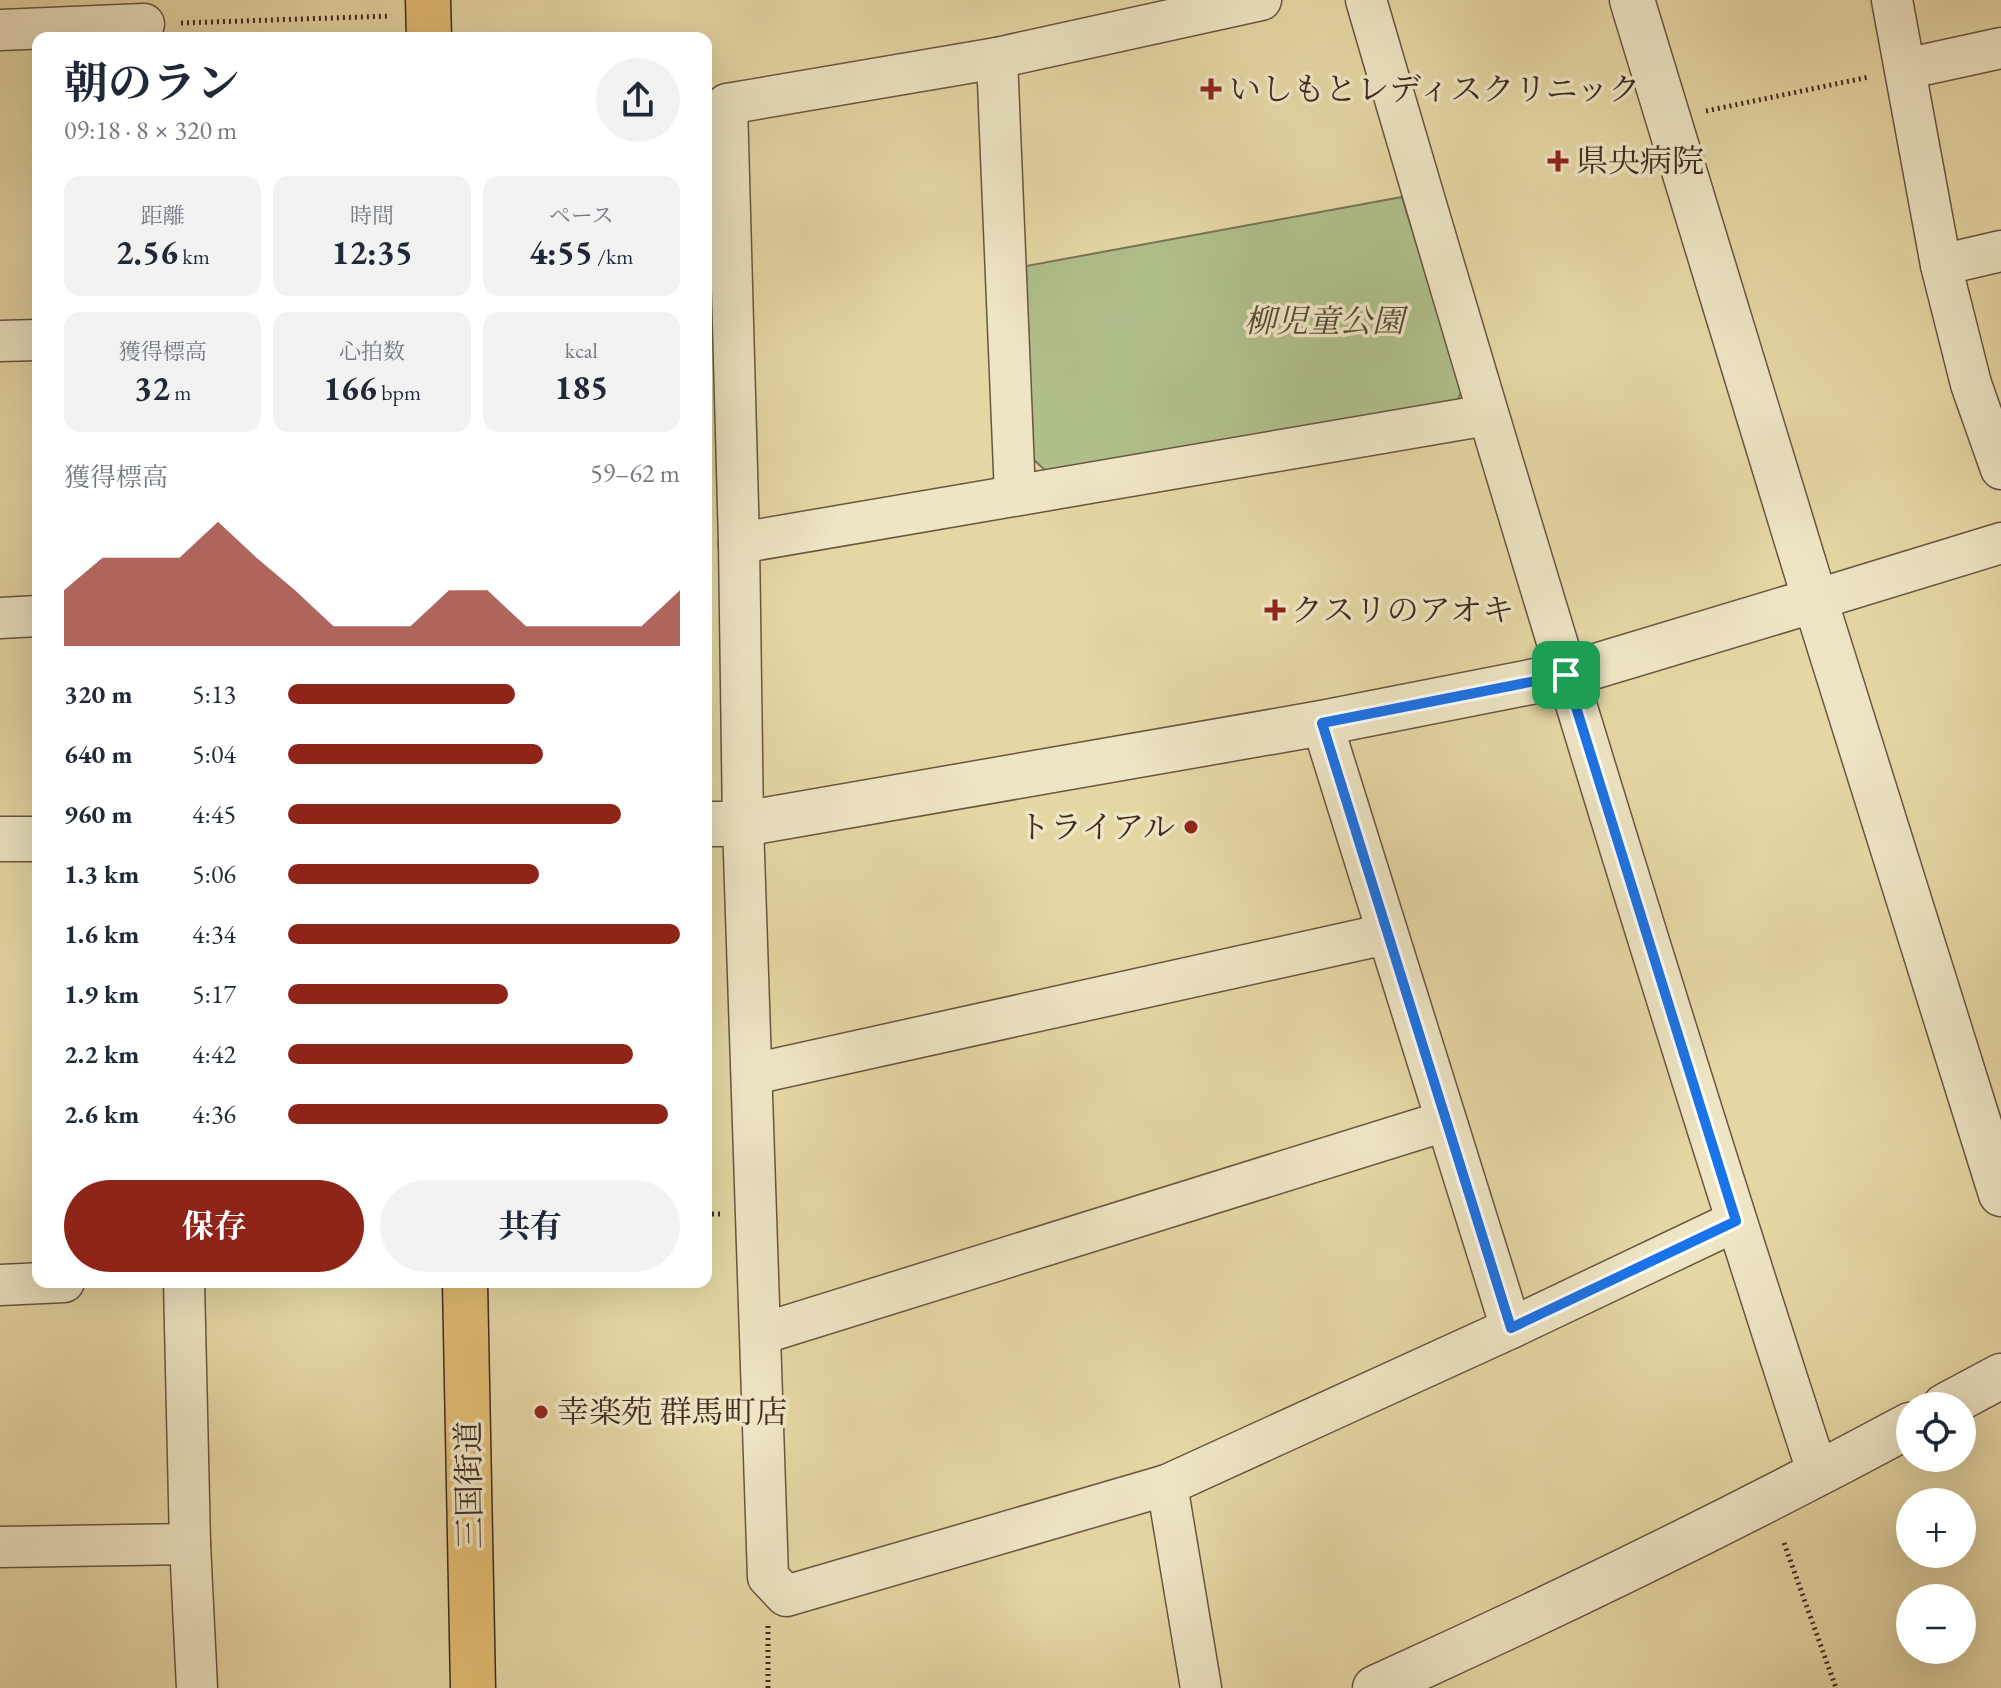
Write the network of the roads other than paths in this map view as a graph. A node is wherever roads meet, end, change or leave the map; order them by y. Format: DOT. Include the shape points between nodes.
graph roads {
  1 [pos="1261,0"];
  2 [pos="1366,0"];
  3 [pos="1632,0"];
  4 [pos="1892,0"];
  5 [pos="144,21"];
  6 [pos="0,30"];
  7 [pos="2001,48"];
  8 [pos="997,58"];
  9 [pos="1905,69"];
  10 [pos="2001,251"];
  11 [pos="1941,265"];
  12 [pos="32,340"];
  13 [pos="0,341"];
  14 [pos="1986,380"];
  15 [pos="1487,415"];
  16 [pos="2001,469"];
  17 [pos="1015,495"];
  18 [pos="739,543"];
  19 [pos="2001,543"];
  20 [pos="1815,600"];
  21 [pos="32,616"];
  22 [pos="0,618"];
  23 [pos="1566,675"];
  24 [pos="1322,723"];
  25 [pos="724,824"];
  26 [pos="0,839"];
  27 [pos="32,839"];
  28 [pos="1386,934"];
  29 [pos="753,1074"];
  30 [pos="1445,1121"];
  31 [pos="2001,1194"];
  32 [pos="1736,1221"];
  33 [pos="32,1284"];
  34 [pos="0,1285"];
  35 [pos="184,1288"];
  36 [pos="465,1288"];
  37 [pos="1511,1328"];
  38 [pos="761,1334"];
  39 [pos="2001,1376"];
  40 [pos="1971,1392"];
  41 [pos="1896,1432"];
  42 [pos="1818,1474"];
  43 [pos="1167,1485"];
  44 [pos="190,1544"];
  45 [pos="0,1547"];
  46 [pos="197,1688"];
  47 [pos="473,1688"];
  48 [pos="1201,1688"];
  49 [pos="1375,1688"];
  1 -- 8 [label="street"];
  2 -- 15 [label="street"];
  3 -- 20 [label="street"];
  4 -- 9 [label="street"];
  5 -- 6 [label="street"];
  7 -- 9 [label="street"];
  8 -- 17 [label="street"];
  8 -- 18 [label="street" via="727,104"];
  9 -- 11 [label="street"];
  10 -- 11 [label="street"];
  11 -- 14 [label="street"];
  12 -- 13 [label="street"];
  14 -- 16 [label="street"];
  15 -- 17 [label="street"];
  15 -- 23 [label="street"];
  17 -- 18 [label="street"];
  18 -- 25 [label="street"];
  19 -- 20 [label="street"];
  20 -- 23 [label="street"];
  20 -- 31 [label="street"];
  21 -- 22 [label="street"];
  23 -- 24 [label="street"];
  23 -- 32 [label="street"];
  24 -- 25 [label="street"];
  24 -- 28 [label="street"];
  25 -- 29 [label="street"];
  26 -- 27 [label="street"];
  28 -- 29 [label="street"];
  28 -- 30 [label="street"];
  29 -- 38 [label="street"];
  30 -- 37 [label="street"];
  30 -- 38 [label="street"];
  32 -- 37 [label="street"];
  32 -- 42 [label="street"];
  33 -- 34 [label="street"];
  35 -- 44 [label="street"];
  36 -- 47 [label="main road, 三国街道"];
  37 -- 43 [label="street"];
  38 -- 43 [label="street" via="768,1577 786,1596"];
  39 -- 40 [label="street"];
  41 -- 42 [label="street"];
  42 -- 49 [label="street"];
  43 -- 48 [label="street"];
  44 -- 45 [label="street"];
  44 -- 46 [label="street"];
}
